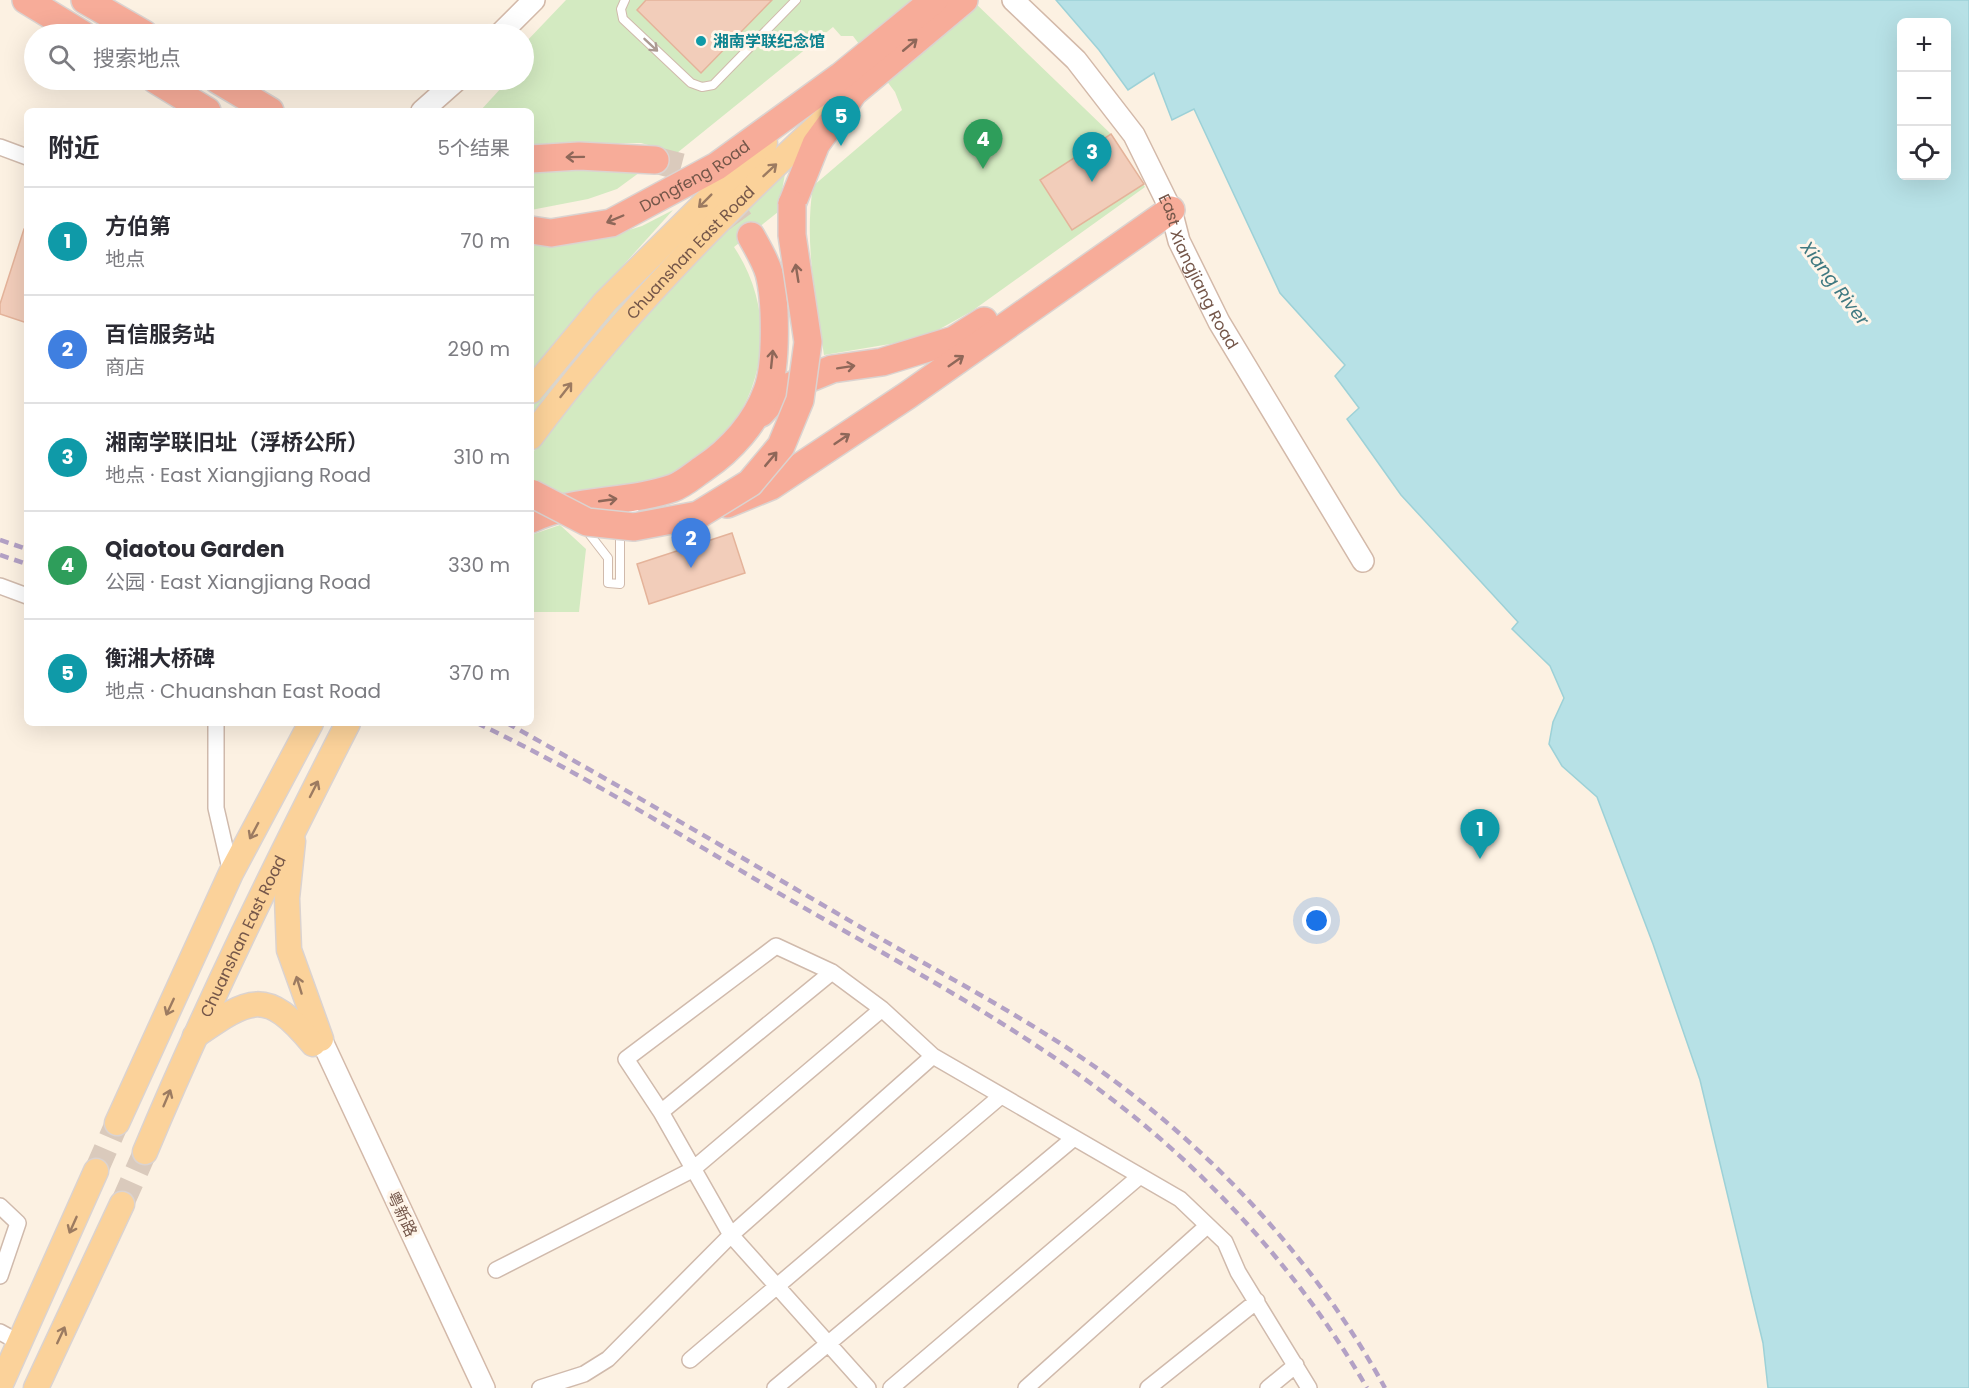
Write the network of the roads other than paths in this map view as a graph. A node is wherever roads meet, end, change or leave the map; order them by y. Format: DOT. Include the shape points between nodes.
graph roads {
  1 [pos="26,0"];
  2 [pos="85,0"];
  3 [pos="534,0"];
  4 [pos="625,0"];
  5 [pos="796,0"];
  6 [pos="934,0"];
  7 [pos="964,0"];
  8 [pos="1012,0"];
  9 [pos="66,24"];
  10 [pos="127,24"];
  11 [pos="510,24"];
  12 [pos="853,79"];
  13 [pos="172,90"];
  14 [pos="235,90"];
  15 [pos="446,90"];
  16 [pos="202,108"];
  17 [pos="265,108"];
  18 [pos="425,108"];
  19 [pos="0,147"];
  20 [pos="24,156"];
  21 [pos="534,159"];
  22 [pos="655,160"];
  23 [pos="1171,210"];
  24 [pos="534,230"];
  25 [pos="751,236"];
  26 [pos="1130,238"];
  27 [pos="534,387"];
  28 [pos="746,430"];
  29 [pos="534,433"];
  30 [pos="641,497"];
  31 [pos="536,508"];
  32 [pos="698,515"];
  33 [pos="1363,561"];
  34 [pos="0,586"];
  35 [pos="24,595"];
  36 [pos="216,726"];
  37 [pos="309,726"];
  38 [pos="346,726"];
  39 [pos="295,827"];
  40 [pos="231,873"];
  41 [pos="832,972"];
  42 [pos="882,1009"];
  43 [pos="193,1038"];
  44 [pos="317,1042"];
  45 [pos="933,1056"];
  46 [pos="1001,1096"];
  47 [pos="661,1112"];
  48 [pos="117,1123"];
  49 [pos="1074,1138"];
  50 [pos="144,1152"];
  51 [pos="693,1169"];
  52 [pos="96,1171"];
  53 [pos="1140,1176"];
  54 [pos="122,1204"];
  55 [pos="0,1206"];
  56 [pos="1207,1226"];
  57 [pos="731,1235"];
  58 [pos="496,1270"];
  59 [pos="0,1276"];
  60 [pos="777,1286"];
  61 [pos="1257,1301"];
  62 [pos="10,1337"];
  63 [pos="828,1343"];
  64 [pos="690,1360"];
  65 [pos="1296,1365"];
  66 [pos="3,1378"];
  67 [pos="40,1386"];
  68 [pos="472,1388"];
  69 [pos="484,1388"];
  70 [pos="540,1388"];
  71 [pos="775,1388"];
  72 [pos="868,1388"];
  73 [pos="891,1388"];
  74 [pos="1026,1388"];
  75 [pos="1148,1388"];
  76 [pos="1268,1388"];
  77 [pos="1309,1388"];
  1 -- 9 [label="highway"];
  2 -- 10 [label="highway"];
  3 -- 11 [label="street"];
  4 -- 5 [label="lane, one-way" via="621,9 623,19 691,83 702,87 713,85"];
  6 -- 12 [label="highway"];
  12 -- 7 [label="highway, one-way"];
  8 -- 23 [label="street, East Xiangjiang Road" via="1076,60 1134,135"];
  12 -- 24 [label="highway, Dongfeng Road, one-way" via="717,166 611,223 551,232"];
  12 -- 27 [label="main road, Chuanshan East Road, one-way" via="760,147 605,302"];
  29 -- 12 [label="main road, Chuanshan East Road, one-way" via="568,388"];
  32 -- 12 [label="highway, one-way, bridge" via="750,483 781,446 800,400 808,342 792,235 792,204 816,144"];
  13 -- 16 [label="highway"];
  14 -- 17 [label="highway"];
  15 -- 18 [label="street"];
  19 -- 20 [label="street"];
  22 -- 21 [label="highway, one-way" via="579,156"];
  23 -- 26 [label="highway"];
  23 -- 33 [label="street, East Xiangjiang Road" via="1179,242 1219,322"];
  28 -- 25 [label="highway, one-way" via="768,390 774,321 769,272"];
  28 -- 26 [label="highway, one-way" via="783,389 832,369 882,362 954,340 1053,279"];
  32 -- 26 [label="highway, one-way, bridge" via="771,486"];
  28 -- 30 [label="highway" via="716,460 676,487"];
  31 -- 30 [label="highway, one-way"];
  30 -- 31 [label="lane" via="620,539 620,584 608,583 608,558 594,536 573,519"];
  31 -- 32 [label="highway, bridge" via="587,522 634,527"];
  34 -- 35 [label="street"];
  36 -- 40 [label="street" via="216,808"];
  37 -- 40 [label="main road, Chuanshan East Road, one-way"];
  39 -- 38 [label="main road, Chuanshan East Road, one-way"];
  39 -- 43 [label="main road, Chuanshan East Road"];
  44 -- 39 [label="main road, one-way" via="289,950 287,898"];
  40 -- 48 [label="main road, Chuanshan East Road, one-way"];
  41 -- 42 [label="street"];
  41 -- 47 [label="street"];
  41 -- 47 [label="street" via="776,946 626,1059"];
  42 -- 45 [label="street"];
  42 -- 51 [label="street"];
  43 -- 44 [label="main road" via="233,1009 253,1003 275,1007"];
  50 -- 43 [label="main road, Chuanshan East Road, one-way"];
  44 -- 68 [label="street, 粤新路"];
  44 -- 69 [label="street, 粤新路"];
  45 -- 46 [label="street"];
  45 -- 57 [label="street"];
  46 -- 49 [label="street"];
  46 -- 60 [label="street"];
  47 -- 51 [label="street"];
  49 -- 53 [label="street"];
  49 -- 63 [label="street"];
  51 -- 57 [label="street"];
  51 -- 58 [label="street"];
  52 -- 62 [label="main road, one-way"];
  53 -- 56 [label="street" via="1180,1199"];
  53 -- 73 [label="street"];
  67 -- 54 [label="main road, one-way"];
  55 -- 59 [label="street" via="18,1223"];
  56 -- 61 [label="street" via="1225,1242"];
  56 -- 74 [label="street"];
  57 -- 60 [label="street"];
  57 -- 70 [label="street" via="608,1359 584,1374"];
  60 -- 63 [label="street"];
  60 -- 64 [label="street"];
  61 -- 65 [label="street"];
  61 -- 75 [label="street"];
  62 -- 66 [label="main road"];
  63 -- 71 [label="street"];
  63 -- 72 [label="street"];
  65 -- 76 [label="street"];
  65 -- 77 [label="street"];
}
